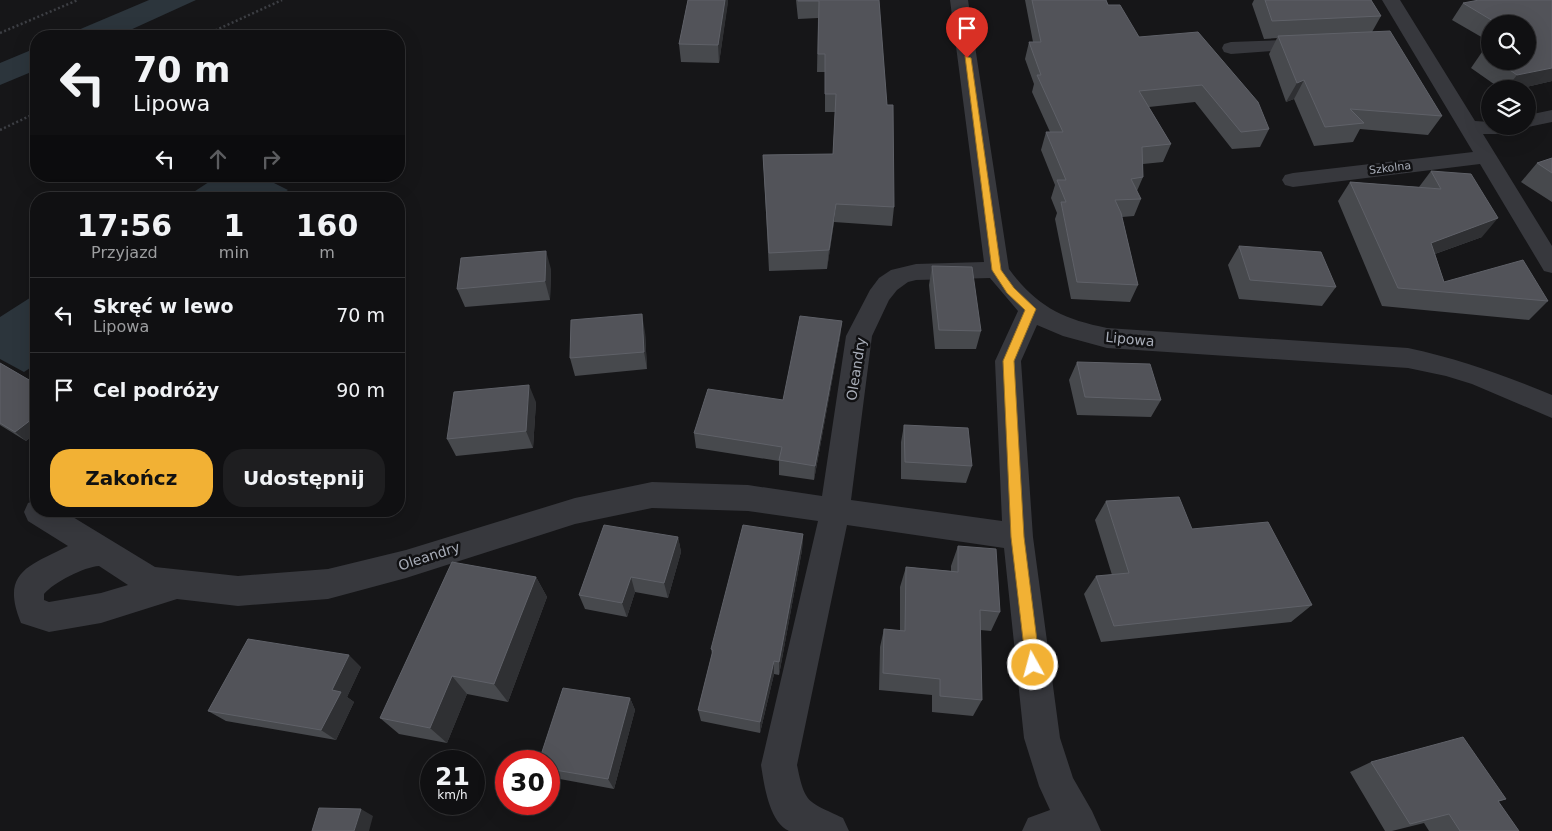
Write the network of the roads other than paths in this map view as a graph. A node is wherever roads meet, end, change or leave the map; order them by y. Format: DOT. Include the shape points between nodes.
graph roads {
  1 [pos="959,0"];
  2 [pos="1391,0"];
  3 [pos="1328,44"];
  4 [pos="1231,48"];
  5 [pos="1552,116"];
  6 [pos="1536,119"];
  7 [pos="1468,127"];
  8 [pos="1481,127"];
  9 [pos="1487,157"];
  10 [pos="1293,180"];
  11 [pos="1552,265"];
  12 [pos="996,270"];
  13 [pos="1031,309"];
  14 [pos="1552,407"];
  15 [pos="835,511"];
  16 [pos="47,517"];
  17 [pos="1018,537"];
  18 [pos="104,552"];
  19 [pos="176,584"];
  20 [pos="1080,827"];
  21 [pos="830,831"];
  22 [pos="1041,831"];
  1 -- 12 [label="street, Lipowa"];
  2 -- 7 [label="street" via="1406,41"];
  3 -- 4 [label="street"];
  5 -- 6 [label="street"];
  7 -- 8 [label="street"];
  7 -- 9 [label="street"];
  9 -- 10 [label="street, Szkolna"];
  9 -- 11 [label="street"];
  12 -- 13 [label="street, Lipowa" via="1010,291"];
  12 -- 15 [label="street, Oleandry" via="916,272 900,276 879,296 859,336"];
  13 -- 14 [label="street, Lipowa" via="1075,332 1107,338 1408,358 1481,377"];
  13 -- 17 [label="street" via="1008,361"];
  15 -- 17 [label="street, Oleandry"];
  15 -- 19 [label="street, Oleandry" via="748,498 652,494 575,511 406,564 328,584 238,591"];
  15 -- 21 [label="street, Oleandry" via="779,765 784,794 796,815"];
  16 -- 18 [label="street, Oleandry"];
  17 -- 20 [label="street" via="1042,738 1057,786"];
  18 -- 19 [label="street, Oleandry" via="150,581"];
  18 -- 19 [label="street" via="86,553 38,577 28,589 32,612 49,617 101,608"];
  20 -- 22 [label="street"];
}
